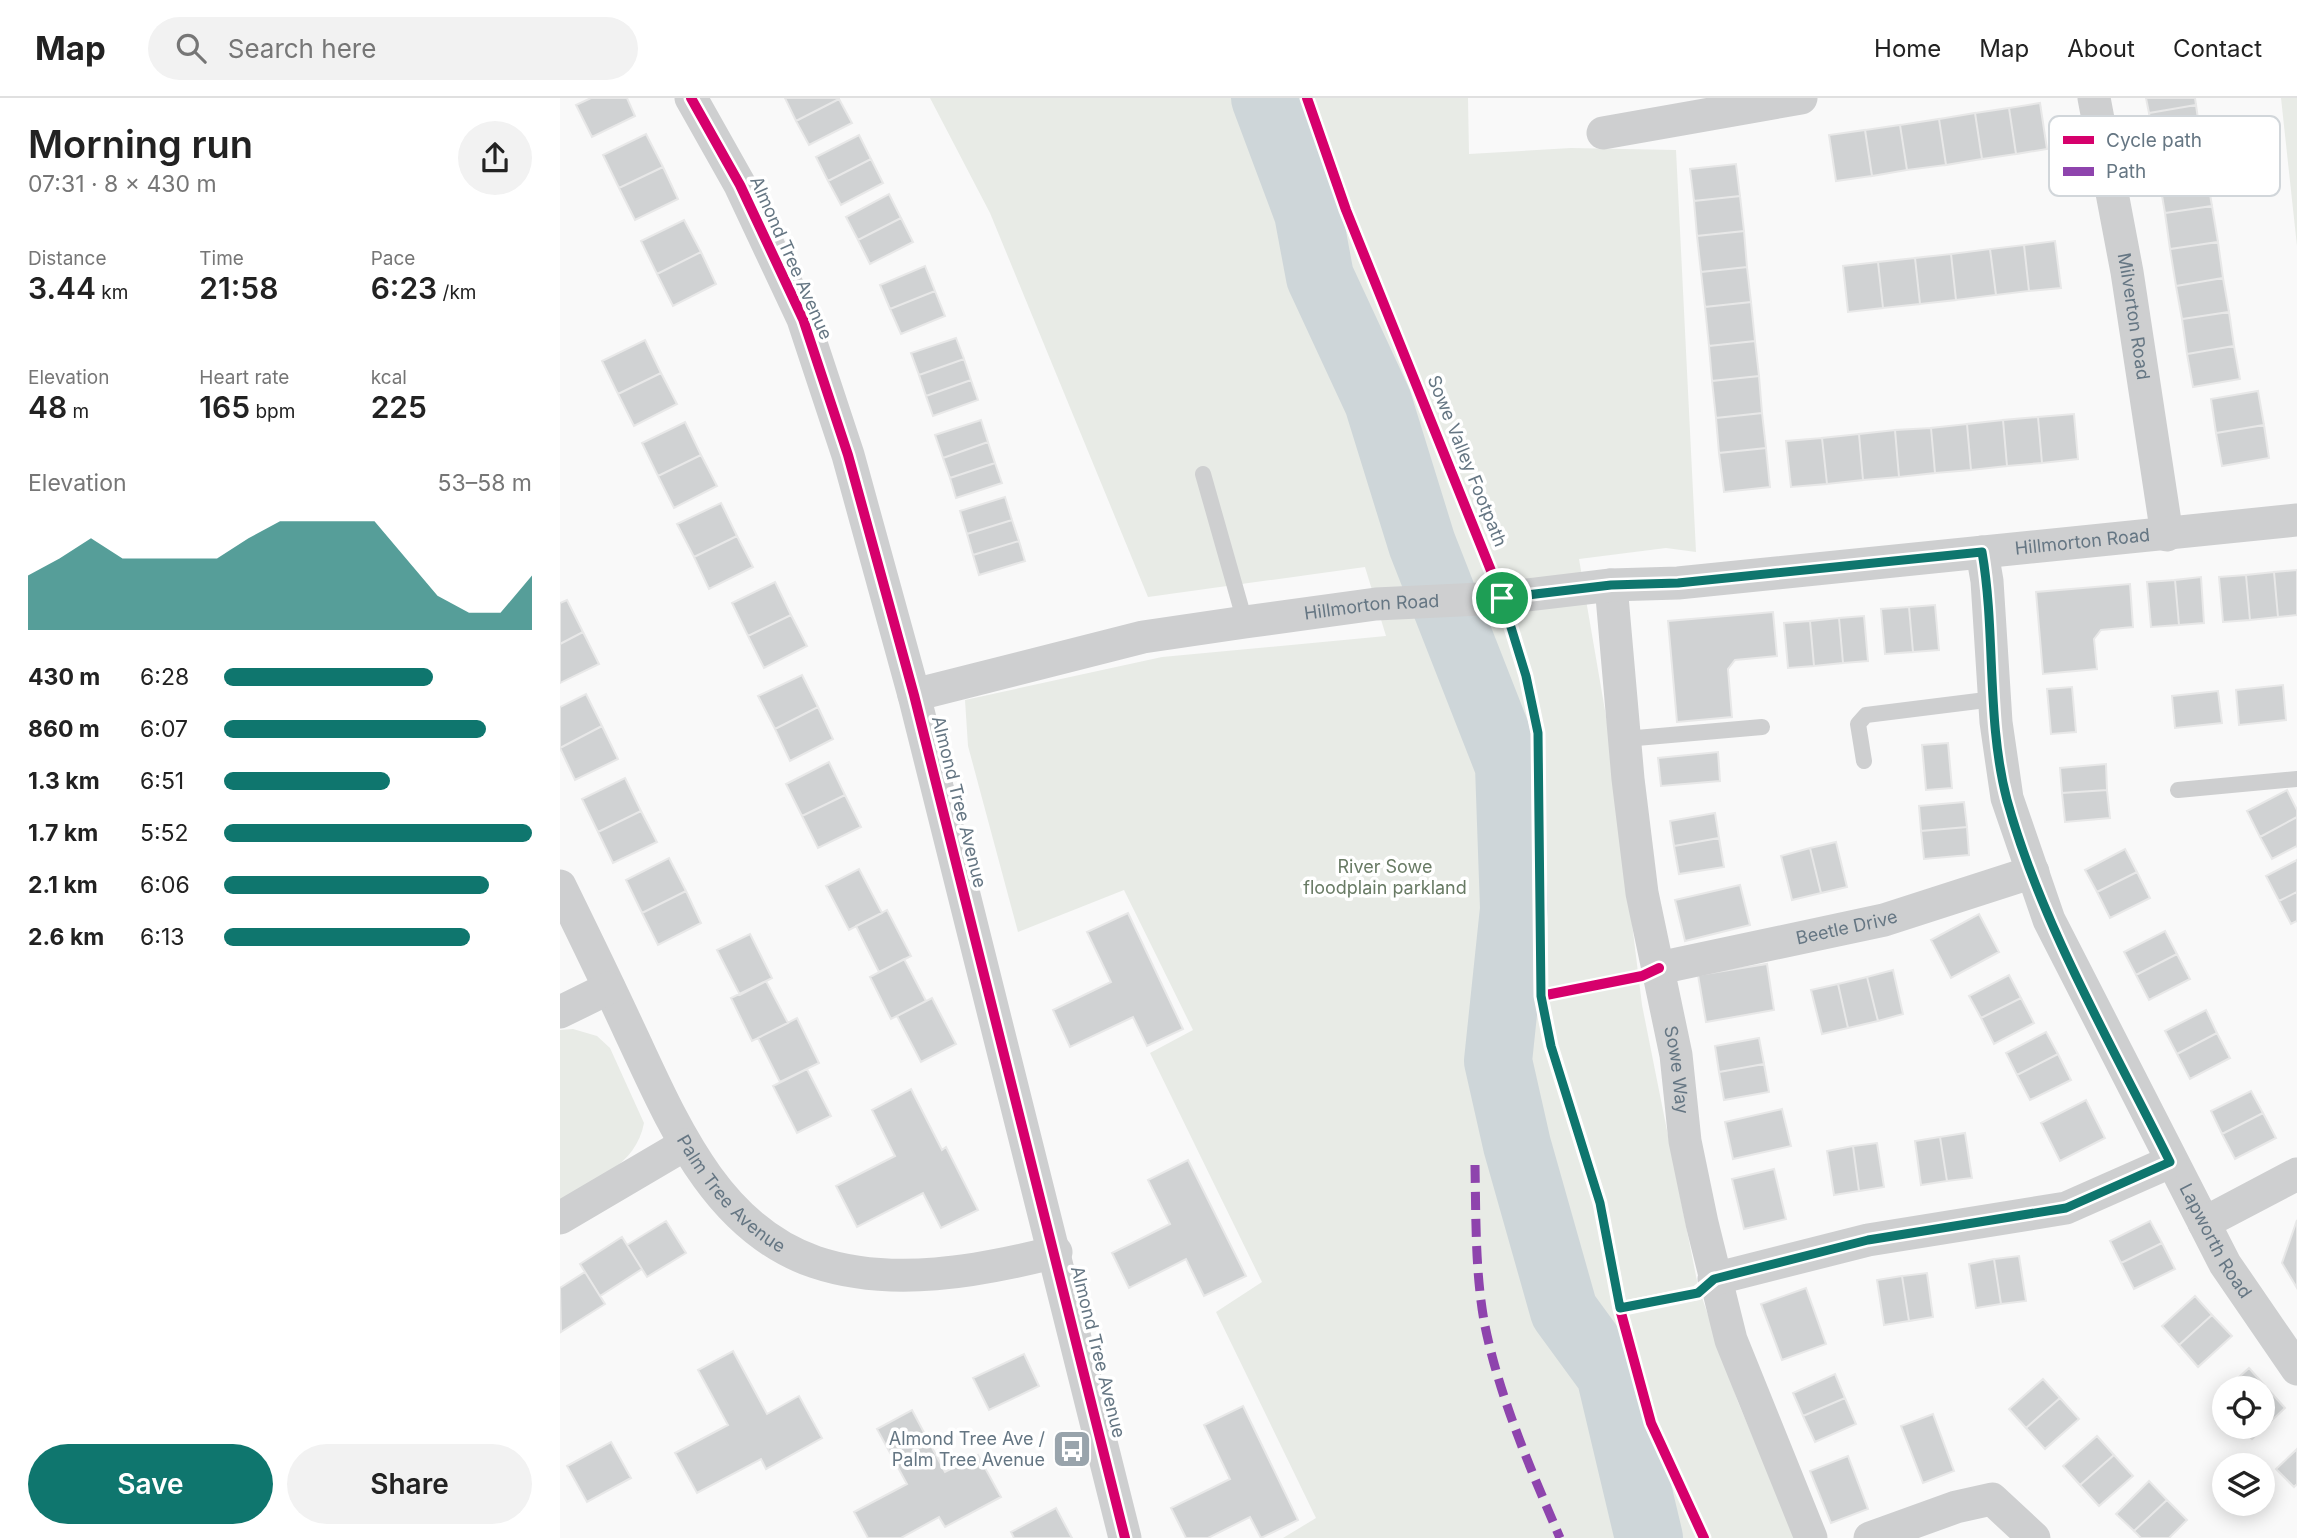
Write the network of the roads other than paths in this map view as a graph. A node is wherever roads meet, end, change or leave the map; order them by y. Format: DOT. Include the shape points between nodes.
graph roads {
  1 [pos="691,98"];
  2 [pos="1801,98"];
  3 [pos="2094,98"];
  4 [pos="1685,107"];
  5 [pos="2097,116"];
  6 [pos="1603,133"];
  7 [pos="2113,196"];
  8 [pos="1203,474"];
  9 [pos="2297,520"];
  10 [pos="2167,535"];
  11 [pos="1982,552"];
  12 [pos="1611,585"];
  13 [pos="1245,622"];
  14 [pos="914,695"];
  15 [pos="1994,699"];
  16 [pos="1762,727"];
  17 [pos="1625,739"];
  18 [pos="1864,761"];
  19 [pos="2297,779"];
  20 [pos="2178,790"];
  21 [pos="2033,872"];
  22 [pos="560,886"];
  23 [pos="1659,968"];
  24 [pos="609,988"];
  25 [pos="560,1012"];
  26 [pos="684,1145"];
  27 [pos="2170,1162"];
  28 [pos="2297,1174"];
  29 [pos="560,1218"];
  30 [pos="2204,1223"];
  31 [pos="1056,1252"];
  32 [pos="1714,1279"];
  33 [pos="2297,1370"];
  34 [pos="1125,1538"];
  35 [pos="1811,1538"];
  36 [pos="1870,1538"];
  37 [pos="2034,1538"];
  1 -- 14 [label="street, Almond Tree Avenue" via="740,185 803,319 848,455"];
  2 -- 4 [label="street"];
  3 -- 5 [label="street, Milverton Road"];
  4 -- 6 [label="street"];
  7 -- 10 [label="street, Milverton Road"];
  8 -- 13 [label="lane"];
  9 -- 10 [label="street, Hillmorton Road"];
  10 -- 11 [label="street, Hillmorton Road"];
  11 -- 12 [label="street, Hillmorton Road" via="1678,583"];
  11 -- 15 [label="street, Lapworth Road"];
  12 -- 13 [label="street, Hillmorton Road" via="1502,598 1376,604"];
  12 -- 17 [label="street, Sowe Way"];
  13 -- 14 [label="street, Hillmorton Road" via="1143,637"];
  14 -- 31 [label="street, Almond Tree Avenue"];
  15 -- 18 [label="lane" via="1866,715 1858,724"];
  15 -- 21 [label="street, Lapworth Road" via="2007,798"];
  16 -- 17 [label="lane"];
  17 -- 23 [label="street, Sowe Way" via="1642,893"];
  19 -- 20 [label="lane"];
  21 -- 23 [label="street, Beetle Drive" via="1884,920"];
  21 -- 27 [label="street, Lapworth Road" via="2049,920"];
  22 -- 24 [label="street, Palm Tree Avenue"];
  23 -- 32 [label="street, Sowe Way" via="1676,1055 1685,1140"];
  24 -- 25 [label="street"];
  24 -- 26 [label="street, Palm Tree Avenue"];
  26 -- 29 [label="street"];
  26 -- 31 [label="street, Palm Tree Avenue" via="733,1209 765,1236 815,1262 881,1274 944,1273"];
  27 -- 30 [label="street, Lapworth Road"];
  27 -- 32 [label="street" via="2066,1208 1868,1240"];
  28 -- 30 [label="street"];
  30 -- 33 [label="street, Lapworth Road" via="2225,1264"];
  31 -- 34 [label="street, Almond Tree Avenue"];
  32 -- 35 [label="street, Sowe Way" via="1747,1386"];
  36 -- 37 [label="street" via="1992,1499"];
}
